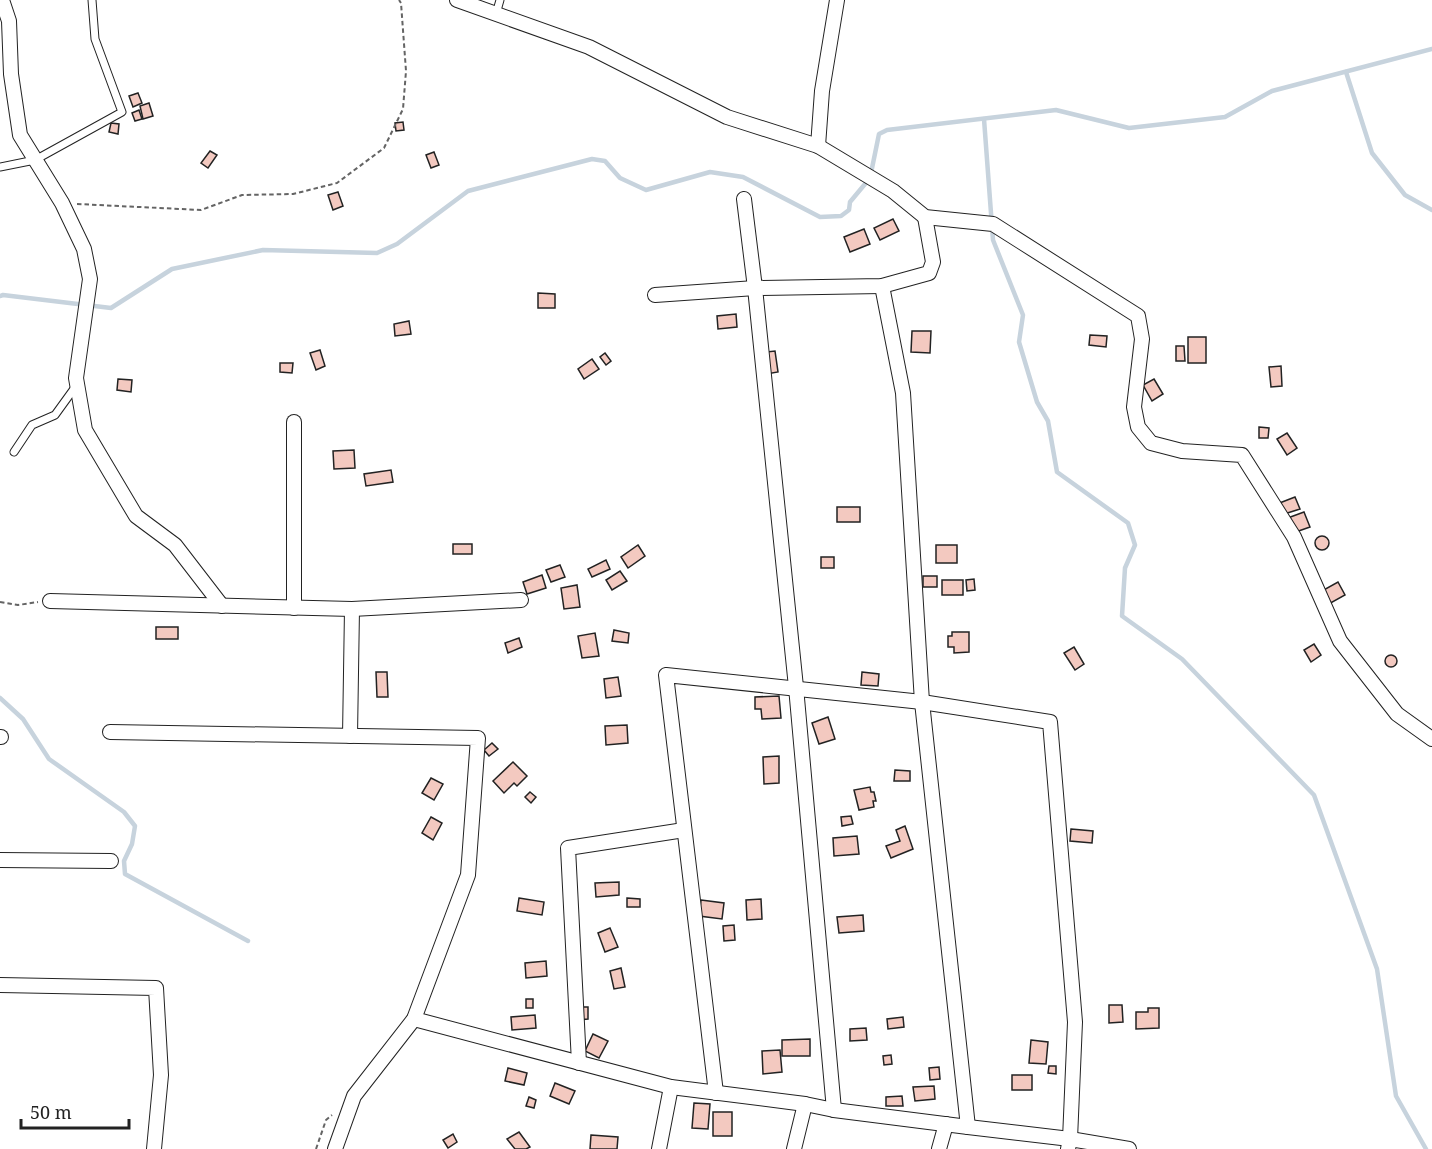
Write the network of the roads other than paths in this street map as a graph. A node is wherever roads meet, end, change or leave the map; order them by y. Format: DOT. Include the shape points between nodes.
graph roads {
  1 [pos="2,0"];
  2 [pos="92,0"];
  3 [pos="457,0"];
  4 [pos="500,0"];
  5 [pos="837,0"];
  6 [pos="496,14"];
  7 [pos="818,146"];
  8 [pos="35,160"];
  9 [pos="0,167"];
  10 [pos="744,199"];
  11 [pos="926,218"];
  12 [pos="882,286"];
  13 [pos="755,288"];
  14 [pos="655,295"];
  15 [pos="77,385"];
  16 [pos="294,422"];
  17 [pos="14,452"];
  18 [pos="521,600"];
  19 [pos="50,601"];
  20 [pos="222,606"];
  21 [pos="294,608"];
  22 [pos="352,609"];
  23 [pos="796,687"];
  24 [pos="922,702"];
  25 [pos="110,732"];
  26 [pos="350,736"];
  27 [pos="1432,740"];
  28 [pos="684,830"];
  29 [pos="0,860"];
  30 [pos="111,861"];
  31 [pos="0,985"];
  32 [pos="414,1019"];
  33 [pos="579,1063"];
  34 [pos="671,1087"];
  35 [pos="716,1093"];
  36 [pos="805,1104"];
  37 [pos="834,1110"];
  38 [pos="946,1124"];
  39 [pos="968,1127"];
  40 [pos="1069,1144"];
  41 [pos="154,1149"];
  42 [pos="335,1149"];
  43 [pos="658,1149"];
  44 [pos="794,1149"];
  45 [pos="939,1149"];
  46 [pos="1128,1149"];
  1 -- 8 [label="street" via="9,21 11,74 20,135"];
  2 -- 8 [label="lane" via="95,39 122,112"];
  3 -- 6 [label="street"];
  4 -- 6 [label="lane"];
  5 -- 7 [label="street" via="822,91"];
  6 -- 7 [label="street" via="589,47 727,117"];
  7 -- 11 [label="street" via="893,192"];
  8 -- 9 [label="lane"];
  8 -- 15 [label="street" via="84,249 90,279"];
  10 -- 13 [label="street"];
  11 -- 12 [label="street" via="933,262 929,273"];
  11 -- 27 [label="street" via="993,224 1138,316 1142,339 1134,407 1138,427 1151,442 1182,451 1242,455 1294,537 1340,641 1397,714"];
  12 -- 13 [label="street"];
  12 -- 24 [label="street" via="903,393"];
  13 -- 14 [label="street"];
  13 -- 23 [label="street"];
  15 -- 17 [label="lane" via="55,415 32,425"];
  15 -- 20 [label="street" via="85,430 136,516 176,545"];
  16 -- 21 [label="street"];
  18 -- 22 [label="street"];
  19 -- 20 [label="street"];
  20 -- 21 [label="street"];
  21 -- 22 [label="street"];
  22 -- 26 [label="street"];
  23 -- 24 [label="street"];
  23 -- 28 [label="street" via="666,675"];
  23 -- 37 [label="street"];
  24 -- 39 [label="street"];
  24 -- 40 [label="street" via="1050,722 1075,1022"];
  25 -- 26 [label="street"];
  26 -- 32 [label="street" via="478,738 468,875"];
  28 -- 33 [label="street" via="567,848"];
  28 -- 35 [label="street"];
  29 -- 30 [label="street"];
  31 -- 41 [label="street" via="156,988 161,1075"];
  32 -- 33 [label="street"];
  32 -- 42 [label="street" via="354,1096"];
  33 -- 34 [label="street"];
  34 -- 35 [label="street"];
  34 -- 43 [label="street"];
  35 -- 36 [label="street"];
  36 -- 37 [label="street"];
  36 -- 44 [label="street"];
  37 -- 38 [label="street"];
  38 -- 39 [label="street"];
  38 -- 45 [label="street"];
  39 -- 40 [label="street"];
  40 -- 46 [label="street"];
}
